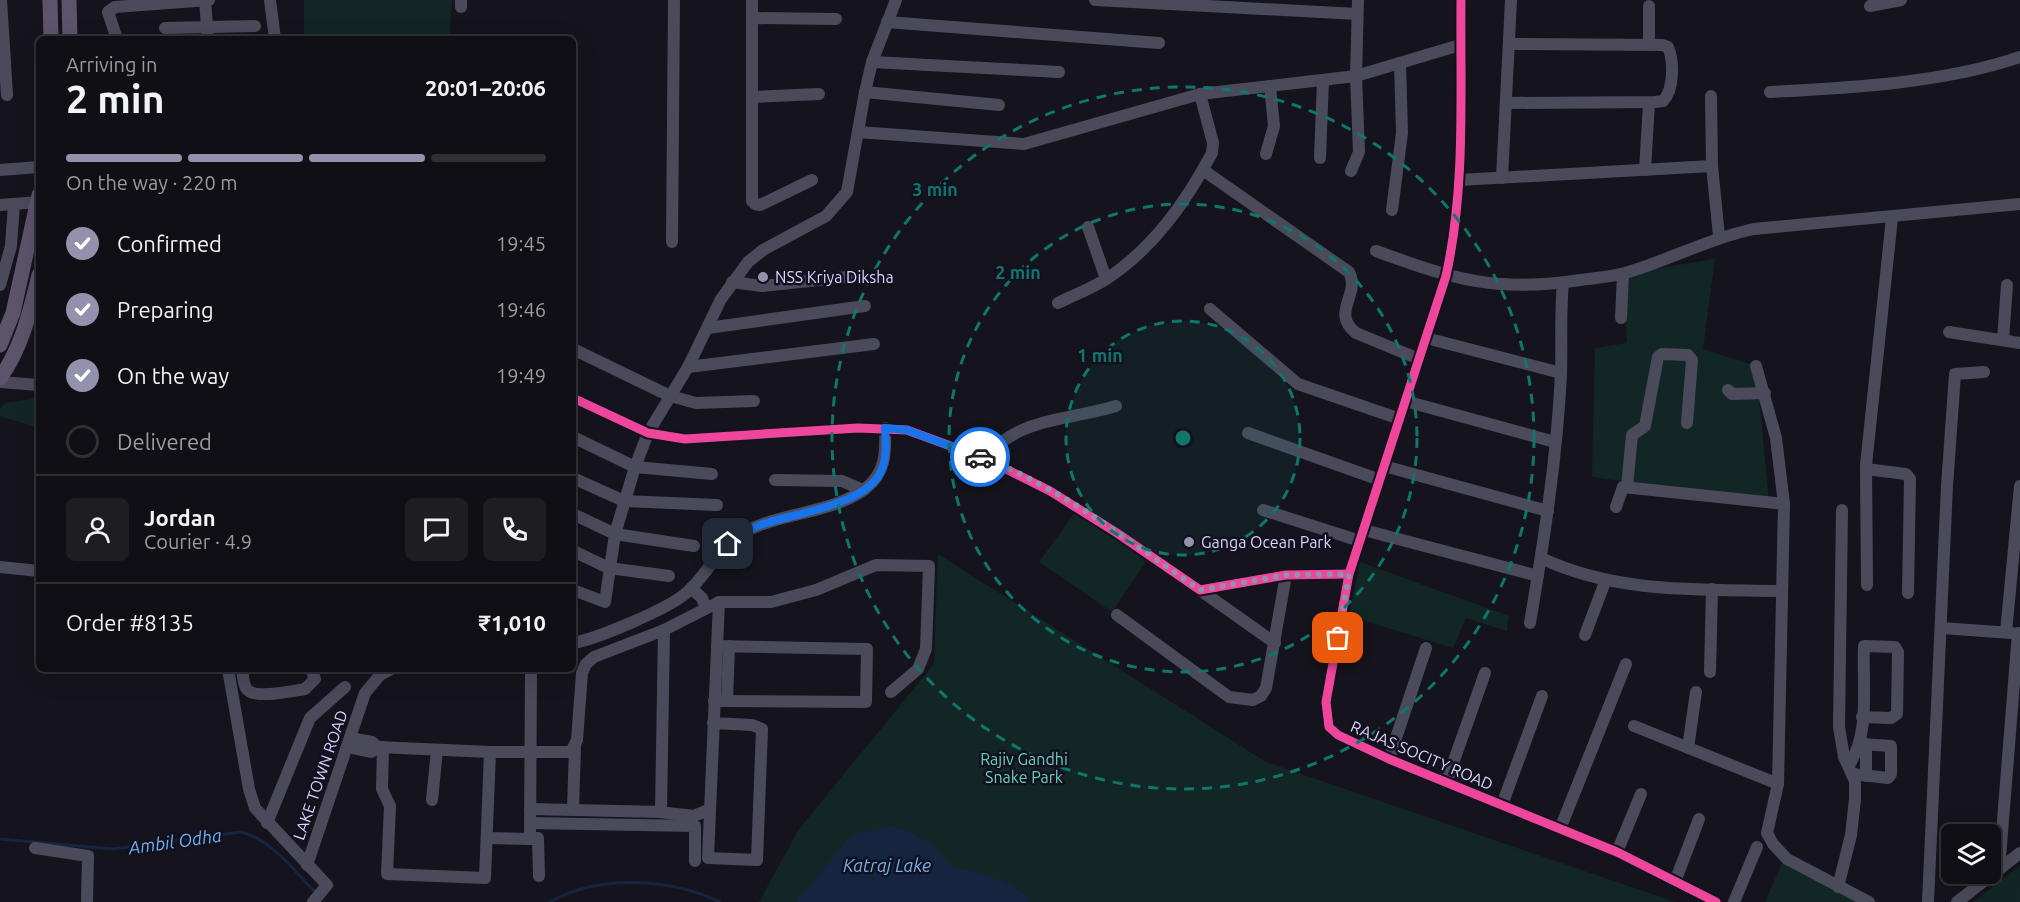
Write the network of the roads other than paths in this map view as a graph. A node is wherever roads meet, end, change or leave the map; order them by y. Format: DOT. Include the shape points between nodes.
graph roads {
  1 [pos="1,0"];
  2 [pos="50,0"];
  3 [pos="69,0"];
  4 [pos="207,0"];
  5 [pos="270,0"];
  6 [pos="674,0"];
  7 [pos="752,0"];
  8 [pos="896,0"];
  9 [pos="1095,0"];
  10 [pos="1358,0"];
  11 [pos="1461,0"];
  12 [pos="1511,0"];
  13 [pos="1901,0"];
  14 [pos="1649,6"];
  15 [pos="1870,6"];
  16 [pos="1357,14"];
  17 [pos="1,18"];
  18 [pos="752,18"];
  19 [pos="836,20"];
  20 [pos="887,22"];
  21 [pos="255,26"];
  22 [pos="165,28"];
  23 [pos="207,33"];
  24 [pos="2,36"];
  25 [pos="51,36"];
  26 [pos="70,36"];
  27 [pos="116,36"];
  28 [pos="275,36"];
  29 [pos="1159,43"];
  30 [pos="1510,44"];
  31 [pos="1460,45"];
  32 [pos="1649,45"];
  33 [pos="2,51"];
  34 [pos="2020,57"];
  35 [pos="872,62"];
  36 [pos="1400,63"];
  37 [pos="1059,72"];
  38 [pos="1356,76"];
  39 [pos="1323,80"];
  40 [pos="1270,86"];
  41 [pos="865,92"];
  42 [pos="1770,92"];
  43 [pos="819,94"];
  44 [pos="1200,94"];
  45 [pos="7,96"];
  46 [pos="1711,96"];
  47 [pos="752,97"];
  48 [pos="1507,103"];
  49 [pos="1649,103"];
  50 [pos="999,105"];
  51 [pos="858,132"];
  52 [pos="1266,154"];
  53 [pos="1320,158"];
  54 [pos="1712,166"];
  55 [pos="36,167"];
  56 [pos="0,170"];
  57 [pos="1203,170"];
  58 [pos="1645,170"];
  59 [pos="1351,171"];
  60 [pos="1502,178"];
  61 [pos="812,180"];
  62 [pos="1459,180"];
  63 [pos="36,200"];
  64 [pos="14,204"];
  65 [pos="2020,204"];
  66 [pos="0,205"];
  67 [pos="1392,210"];
  68 [pos="36,213"];
  69 [pos="1892,218"];
  70 [pos="1088,227"];
  71 [pos="1719,236"];
  72 [pos="672,242"];
  73 [pos="6,243"];
  74 [pos="1376,251"];
  75 [pos="1623,274"];
  76 [pos="856,276"];
  77 [pos="1446,276"];
  78 [pos="1,278"];
  79 [pos="1106,279"];
  80 [pos="732,282"];
  81 [pos="1563,283"];
  82 [pos="2007,285"];
  83 [pos="36,287"];
  84 [pos="1058,303"];
  85 [pos="865,306"];
  86 [pos="1210,309"];
  87 [pos="1621,318"];
  88 [pos="708,328"];
  89 [pos="1949,332"];
  90 [pos="1426,338"];
  91 [pos="2003,340"];
  92 [pos="2020,343"];
  93 [pos="874,344"];
  94 [pos="0,345"];
  95 [pos="576,350"];
  96 [pos="1419,359"];
  97 [pos="1756,366"];
  98 [pos="688,367"];
  99 [pos="1984,372"];
  100 [pos="1561,374"];
  101 [pos="0,380"];
  102 [pos="36,385"];
  103 [pos="1728,390"];
  104 [pos="1766,393"];
  105 [pos="670,396"];
  106 [pos="576,399"];
  107 [pos="754,401"];
  108 [pos="1405,401"];
  109 [pos="1116,406"];
  110 [pos="1400,419"];
  111 [pos="1687,423"];
  112 [pos="885,428"];
  113 [pos="648,433"];
  114 [pos="1248,433"];
  115 [pos="576,438"];
  116 [pos="1555,442"];
  117 [pos="986,459"];
  118 [pos="634,466"];
  119 [pos="1384,466"];
  120 [pos="1866,469"];
  121 [pos="712,474"];
  122 [pos="576,479"];
  123 [pos="775,480"];
  124 [pos="1380,480"];
  125 [pos="2020,486"];
  126 [pos="1627,487"];
  127 [pos="862,490"];
  128 [pos="624,501"];
  129 [pos="1784,504"];
  130 [pos="717,505"];
  131 [pos="1616,507"];
  132 [pos="1263,510"];
  133 [pos="1842,510"];
  134 [pos="1548,511"];
  135 [pos="576,515"];
  136 [pos="615,534"];
  137 [pos="1362,535"];
  138 [pos="694,546"];
  139 [pos="576,552"];
  140 [pos="1541,558"];
  141 [pos="0,567"];
  142 [pos="609,568"];
  143 [pos="36,571"];
  144 [pos="1349,574"];
  145 [pos="1286,575"];
  146 [pos="669,576"];
  147 [pos="1538,576"];
  148 [pos="1605,582"];
  149 [pos="1867,585"];
  150 [pos="1712,589"];
  151 [pos="1200,590"];
  152 [pos="576,591"];
  153 [pos="688,591"];
  154 [pos="1782,591"];
  155 [pos="1908,593"];
  156 [pos="719,602"];
  157 [pos="704,606"];
  158 [pos="1117,615"];
  159 [pos="1530,623"];
  160 [pos="1941,628"];
  161 [pos="664,630"];
  162 [pos="2015,633"];
  163 [pos="1585,635"];
  164 [pos="576,642"];
  165 [pos="1275,643"];
  166 [pos="723,646"];
  167 [pos="1426,648"];
  168 [pos="576,663"];
  169 [pos="588,663"];
  170 [pos="1626,664"];
  171 [pos="229,672"];
  172 [pos="243,672"];
  173 [pos="312,672"];
  174 [pos="386,672"];
  175 [pos="531,672"];
  176 [pos="1710,672"];
  177 [pos="1485,673"];
  178 [pos="345,687"];
  179 [pos="891,692"];
  180 [pos="1696,692"];
  181 [pos="1542,696"];
  182 [pos="721,701"];
  183 [pos="1862,717"];
  184 [pos="713,723"];
  185 [pos="1634,726"];
  186 [pos="348,743"];
  187 [pos="1863,744"];
  188 [pos="381,747"];
  189 [pos="575,748"];
  190 [pos="1688,748"];
  191 [pos="437,750"];
  192 [pos="490,752"];
  193 [pos="530,752"];
  194 [pos="1389,759"];
  195 [pos="1856,772"];
  196 [pos="1446,783"];
  197 [pos="1778,784"];
  198 [pos="1641,794"];
  199 [pos="432,800"];
  200 [pos="1502,805"];
  201 [pos="530,808"];
  202 [pos="573,809"];
  203 [pos="710,809"];
  204 [pos="659,812"];
  205 [pos="1699,819"];
  206 [pos="267,823"];
  207 [pos="530,823"];
  208 [pos="1560,829"];
  209 [pos="487,838"];
  210 [pos="530,839"];
  211 [pos="1756,847"];
  212 [pos="35,848"];
  213 [pos="1617,852"];
  214 [pos="2001,854"];
  215 [pos="2020,854"];
  216 [pos="695,861"];
  217 [pos="307,865"];
  218 [pos="2001,869"];
  219 [pos="540,876"];
  220 [pos="1676,879"];
  221 [pos="1981,884"];
  222 [pos="1838,887"];
  223 [pos="87,902"];
  224 [pos="314,902"];
  225 [pos="1716,902"];
  226 [pos="1734,902"];
  227 [pos="1869,902"];
  228 [pos="1928,902"];
  229 [pos="1957,902"];
  1 -- 17 [label="street"];
  2 -- 25 [label="main road"];
  3 -- 26 [label="main road"];
  4 -- 23 [label="street"];
  4 -- 27 [label="street" via="115,7 108,12"];
  5 -- 28 [label="street"];
  6 -- 72 [label="street"];
  7 -- 18 [label="street"];
  8 -- 20 [label="street"];
  9 -- 16 [label="street"];
  10 -- 16 [label="street"];
  11 -- 31 [label="street, RAJAS SOCITY ROAD"];
  12 -- 30 [label="street"];
  13 -- 15 [label="street"];
  14 -- 32 [label="street"];
  16 -- 38 [label="street"];
  17 -- 24 [label="street"];
  18 -- 19 [label="street"];
  18 -- 47 [label="street"];
  20 -- 29 [label="street"];
  20 -- 35 [label="street"];
  21 -- 23 [label="street"];
  22 -- 23 [label="street"];
  24 -- 33 [label="street"];
  30 -- 32 [label="street"];
  30 -- 48 [label="street"];
  31 -- 36 [label="street"];
  31 -- 62 [label="street, RAJAS SOCITY ROAD"];
  32 -- 49 [label="street" via="1668,47 1671,72 1669,95 1663,101"];
  33 -- 45 [label="street"];
  34 -- 42 [label="street" via="1880,85"];
  35 -- 37 [label="street"];
  35 -- 41 [label="street"];
  36 -- 38 [label="street"];
  36 -- 67 [label="street" via="1402,133"];
  38 -- 39 [label="street"];
  38 -- 59 [label="street" via="1359,152"];
  39 -- 40 [label="street"];
  39 -- 53 [label="street"];
  40 -- 44 [label="street"];
  40 -- 52 [label="street" via="1274,126"];
  41 -- 50 [label="street"];
  41 -- 51 [label="street"];
  43 -- 47 [label="street"];
  44 -- 51 [label="street" via="1024,144"];
  44 -- 57 [label="street" via="1213,143"];
  46 -- 54 [label="street"];
  47 -- 61 [label="street" via="754,204 760,205"];
  48 -- 49 [label="street"];
  48 -- 60 [label="street"];
  49 -- 58 [label="street"];
  51 -- 80 [label="street" via="847,192 837,206 816,224 763,250"];
  54 -- 58 [label="street"];
  54 -- 71 [label="street"];
  55 -- 56 [label="street"];
  57 -- 79 [label="street" via="1164,228 1135,258"];
  57 -- 96 [label="street" via="1349,272 1353,284 1344,312 1349,327"];
  58 -- 60 [label="street"];
  60 -- 62 [label="street"];
  62 -- 77 [label="street, RAJAS SOCITY ROAD" via="1454,240"];
  63 -- 64 [label="street"];
  64 -- 66 [label="street"];
  64 -- 73 [label="street"];
  65 -- 69 [label="street"];
  68 -- 94 [label="main road" via="13,313"];
  69 -- 71 [label="street" via="1754,229"];
  69 -- 120 [label="street"];
  70 -- 79 [label="street"];
  71 -- 75 [label="street"];
  73 -- 78 [label="street"];
  74 -- 77 [label="street"];
  75 -- 81 [label="street"];
  75 -- 87 [label="street"];
  76 -- 80 [label="street" via="762,286"];
  77 -- 81 [label="street" via="1516,286"];
  77 -- 90 [label="street, RAJAS SOCITY ROAD"];
  79 -- 84 [label="street"];
  80 -- 88 [label="street"];
  81 -- 100 [label="street"];
  82 -- 91 [label="street"];
  83 -- 101 [label="main road" via="28,318"];
  85 -- 88 [label="street"];
  86 -- 110 [label="street" via="1298,384"];
  88 -- 98 [label="street"];
  89 -- 91 [label="street"];
  90 -- 96 [label="street, RAJAS SOCITY ROAD"];
  90 -- 100 [label="street"];
  91 -- 92 [label="street"];
  93 -- 98 [label="street"];
  95 -- 105 [label="street"];
  96 -- 108 [label="street, RAJAS SOCITY ROAD"];
  97 -- 104 [label="street"];
  98 -- 105 [label="street"];
  99 -- 160 [label="street" via="1955,374"];
  100 -- 116 [label="street"];
  101 -- 102 [label="street"];
  103 -- 104 [label="street" via="1732,394"];
  104 -- 129 [label="street"];
  105 -- 107 [label="street" via="696,403"];
  105 -- 113 [label="street"];
  106 -- 113 [label="street"];
  108 -- 110 [label="street, RAJAS SOCITY ROAD"];
  108 -- 116 [label="street"];
  109 -- 117 [label="street" via="1028,427 1001,440"];
  110 -- 119 [label="street, RAJAS SOCITY ROAD"];
  111 -- 126 [label="street" via="1692,360 1688,355 1662,354 1658,357 1645,426 1632,435"];
  112 -- 113 [label="street" via="707,439"];
  112 -- 117 [label="street" via="907,430"];
  112 -- 127 [label="street" via="886,454 881,471"];
  113 -- 118 [label="street"];
  114 -- 124 [label="street"];
  115 -- 118 [label="street"];
  116 -- 134 [label="street"];
  117 -- 151 [label="street" via="1117,532"];
  118 -- 121 [label="street"];
  118 -- 128 [label="street"];
  119 -- 124 [label="street, RAJAS SOCITY ROAD"];
  119 -- 134 [label="street"];
  120 -- 149 [label="street"];
  120 -- 155 [label="street" via="1906,474 1910,479"];
  122 -- 128 [label="street"];
  123 -- 127 [label="street" via="842,481"];
  124 -- 137 [label="street, RAJAS SOCITY ROAD"];
  125 -- 162 [label="street"];
  126 -- 129 [label="street"];
  126 -- 131 [label="street" via="1623,487"];
  127 -- 153 [label="street" via="846,500 744,532 718,554"];
  128 -- 130 [label="street"];
  128 -- 136 [label="street"];
  129 -- 154 [label="street"];
  132 -- 137 [label="street"];
  133 -- 195 [label="street" via="1839,728 1841,745"];
  134 -- 140 [label="street"];
  135 -- 136 [label="street"];
  136 -- 138 [label="street"];
  136 -- 142 [label="street"];
  137 -- 144 [label="street, RAJAS SOCITY ROAD"];
  137 -- 147 [label="street"];
  139 -- 142 [label="street"];
  140 -- 147 [label="street"];
  140 -- 148 [label="street"];
  141 -- 143 [label="street"];
  142 -- 146 [label="street"];
  142 -- 152 [label="street" via="605,602"];
  144 -- 145 [label="street"];
  144 -- 194 [label="street, RAJAS SOCITY ROAD" via="1326,717 1329,727 1338,735"];
  145 -- 151 [label="street"];
  145 -- 165 [label="street"];
  147 -- 159 [label="street"];
  148 -- 150 [label="street"];
  148 -- 163 [label="street"];
  150 -- 154 [label="street"];
  150 -- 176 [label="street"];
  151 -- 165 [label="street"];
  153 -- 157 [label="street" via="697,605"];
  153 -- 164 [label="street" via="600,636"];
  154 -- 197 [label="street"];
  156 -- 157 [label="street"];
  156 -- 166 [label="street"];
  156 -- 179 [label="street" via="771,602 876,565 930,566 926,649 918,669"];
  157 -- 161 [label="street"];
  158 -- 165 [label="street" via="1229,697 1239,699 1261,696"];
  160 -- 162 [label="street"];
  160 -- 228 [label="street"];
  161 -- 169 [label="street" via="607,650"];
  161 -- 204 [label="street"];
  162 -- 214 [label="street"];
  166 -- 182 [label="street"];
  166 -- 182 [label="street" via="867,650 866,702"];
  167 -- 194 [label="street"];
  168 -- 169 [label="street"];
  169 -- 189 [label="street" via="582,673"];
  170 -- 208 [label="street"];
  171 -- 206 [label="street, LAKE TOWN ROAD" via="249,789 255,808"];
  172 -- 173 [label="street" via="246,688 260,695 305,689 315,679"];
  174 -- 186 [label="street, LAKE TOWN ROAD" via="365,693"];
  175 -- 193 [label="street"];
  177 -- 196 [label="street"];
  178 -- 206 [label="street" via="310,718"];
  180 -- 190 [label="street"];
  181 -- 200 [label="street"];
  182 -- 184 [label="street"];
  183 -- 183 [label="street" via="1863,646 1895,647 1897,714 1891,718"];
  183 -- 187 [label="street"];
  184 -- 203 [label="street"];
  184 -- 203 [label="street" via="762,729 758,860 708,858"];
  185 -- 190 [label="street"];
  186 -- 188 [label="street" via="370,752"];
  186 -- 217 [label="street, LAKE TOWN ROAD"];
  187 -- 195 [label="street"];
  187 -- 195 [label="street"];
  187 -- 195 [label="street" via="1889,744 1890,777"];
  188 -- 191 [label="street"];
  188 -- 209 [label="street" via="382,789 390,806 387,874 485,878"];
  189 -- 193 [label="street" via="563,753"];
  189 -- 202 [label="street"];
  190 -- 197 [label="street"];
  191 -- 192 [label="street"];
  191 -- 199 [label="street"];
  192 -- 193 [label="street"];
  192 -- 209 [label="street"];
  193 -- 201 [label="street"];
  194 -- 196 [label="street, RAJAS SOCITY ROAD"];
  195 -- 222 [label="street" via="1851,834"];
  196 -- 200 [label="street, RAJAS SOCITY ROAD"];
  197 -- 222 [label="street" via="1767,833 1773,844 1787,859"];
  198 -- 213 [label="street"];
  200 -- 208 [label="street, RAJAS SOCITY ROAD"];
  201 -- 202 [label="street"];
  201 -- 207 [label="street"];
  202 -- 204 [label="street"];
  203 -- 204 [label="street" via="694,816"];
  205 -- 220 [label="street"];
  206 -- 217 [label="street, LAKE TOWN ROAD"];
  207 -- 210 [label="street"];
  207 -- 216 [label="street" via="695,826"];
  208 -- 213 [label="street, RAJAS SOCITY ROAD"];
  209 -- 210 [label="street"];
  210 -- 219 [label="street" via="538,838"];
  211 -- 226 [label="street"];
  212 -- 223 [label="street" via="88,856"];
  213 -- 220 [label="street, RAJAS SOCITY ROAD"];
  215 -- 218 [label="street"];
  217 -- 224 [label="street" via="327,885"];
  220 -- 225 [label="street, RAJAS SOCITY ROAD"];
  221 -- 229 [label="street"];
  222 -- 227 [label="street"];
}
